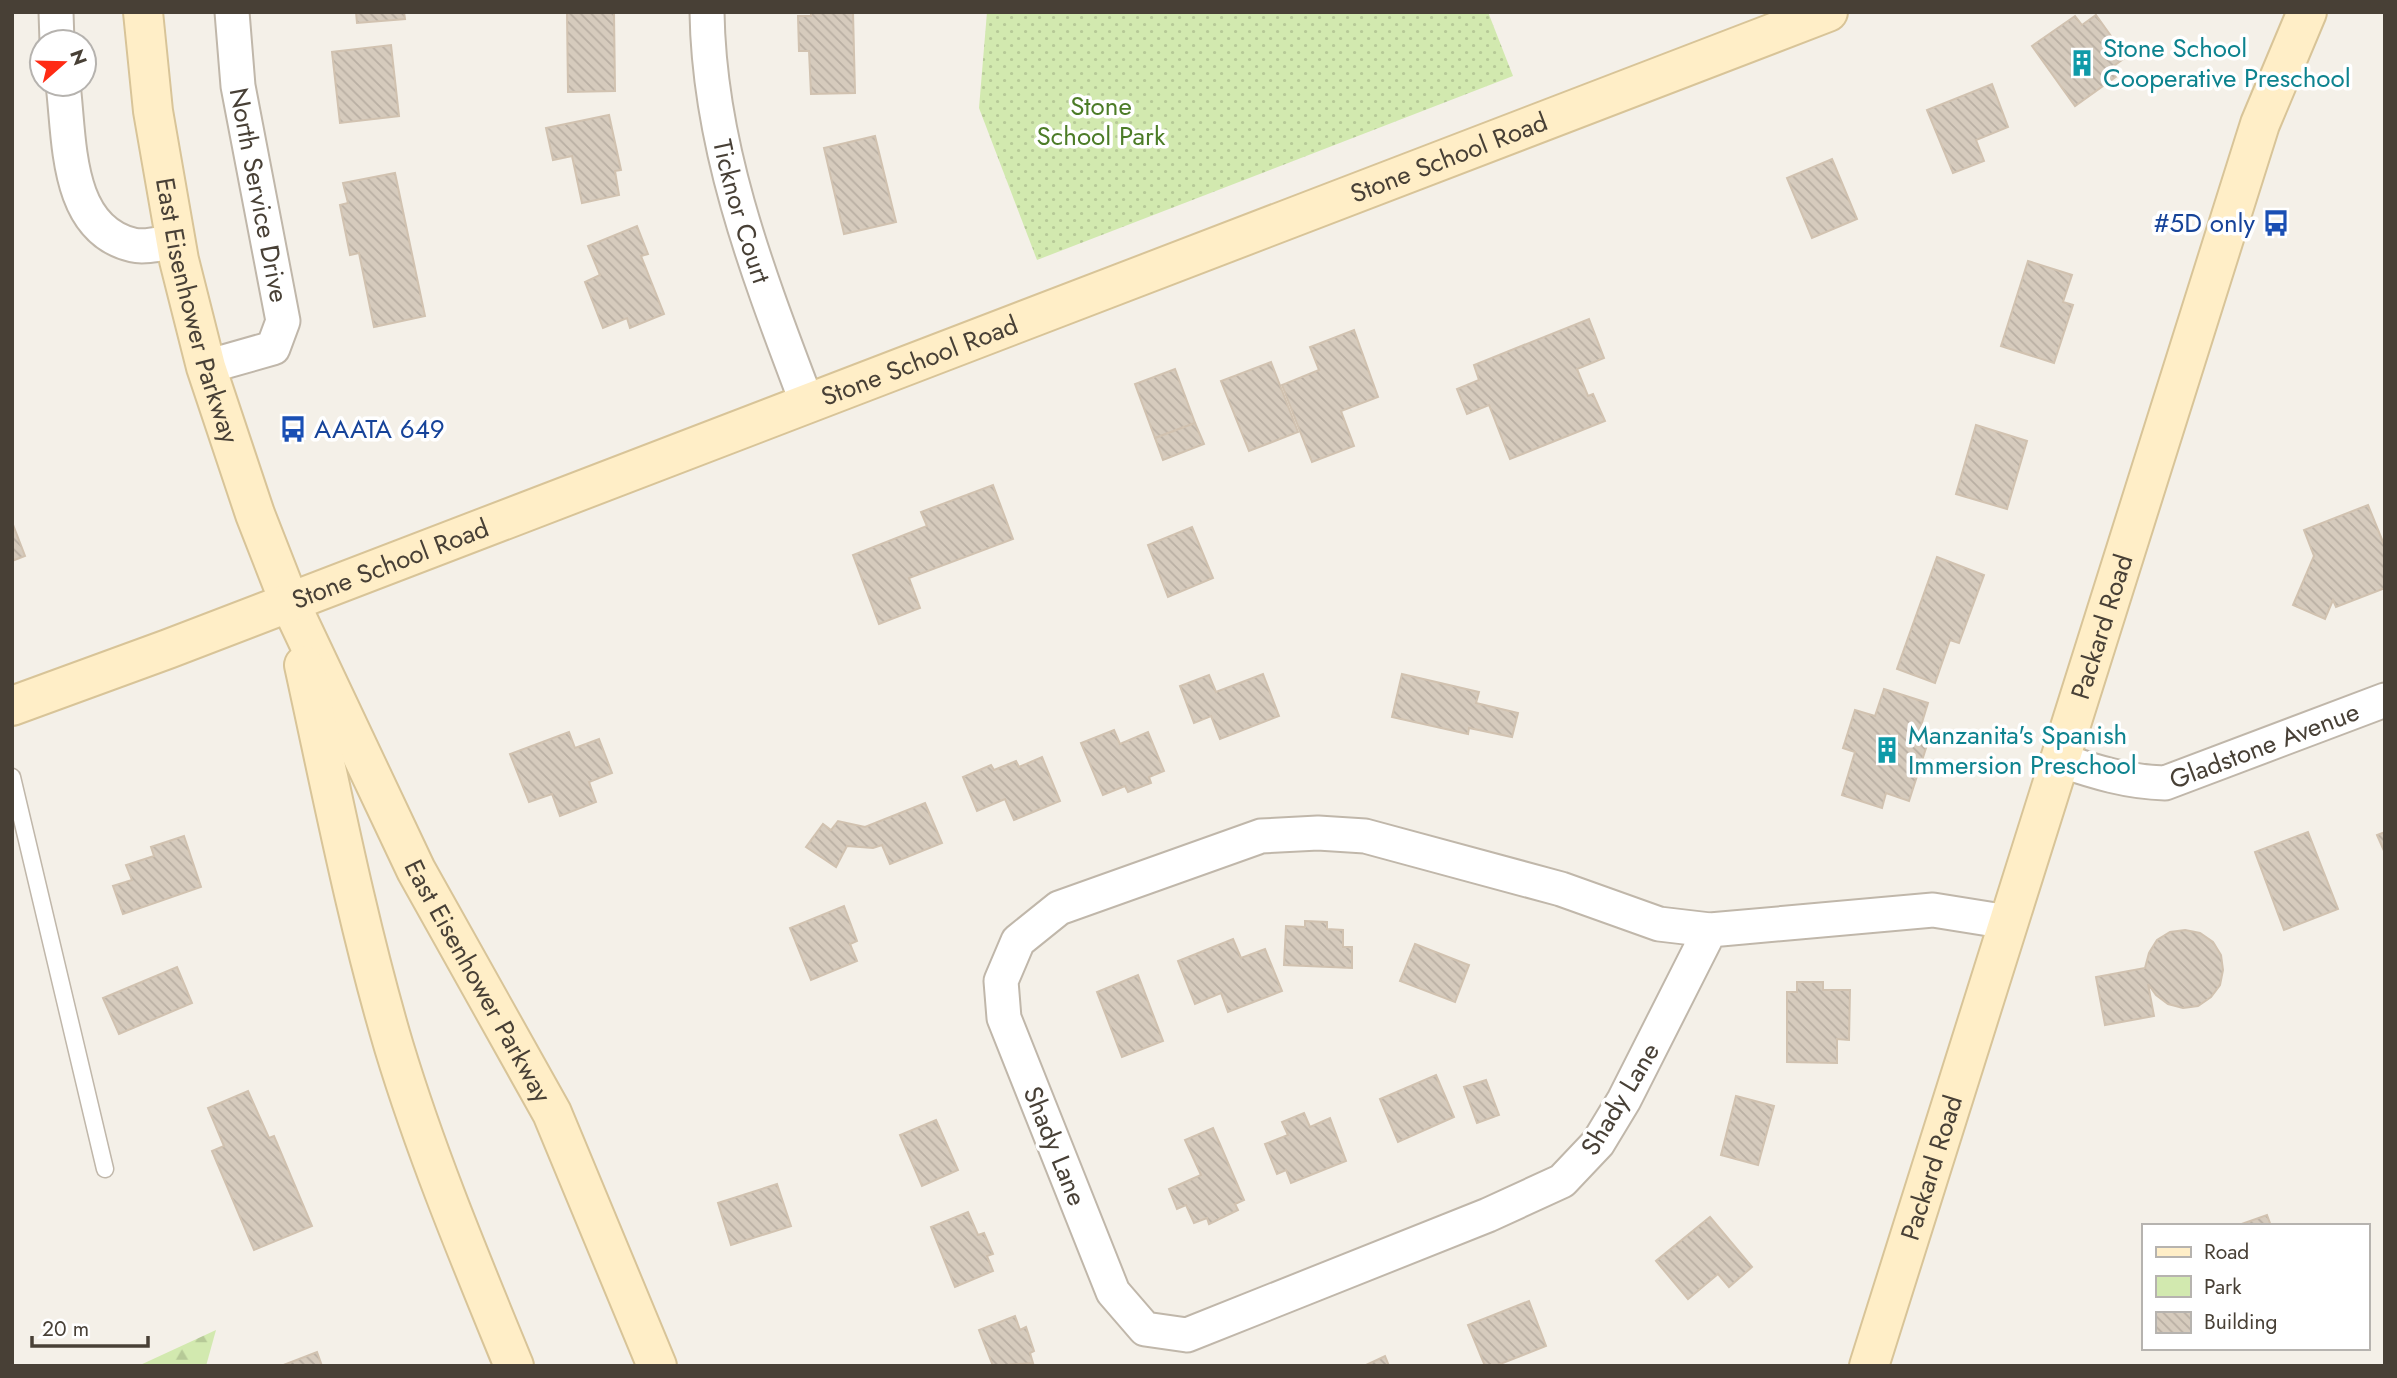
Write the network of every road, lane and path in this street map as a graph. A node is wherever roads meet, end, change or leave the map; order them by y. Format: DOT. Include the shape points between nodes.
graph roads {
  1 [pos="143,12"];
  2 [pos="232,12"];
  3 [pos="707,12"];
  4 [pos="1828,12"];
  5 [pos="2306,12"];
  6 [pos="65,98"];
  7 [pos="176,241"];
  8 [pos="206,367"];
  9 [pos="807,403"];
  10 [pos="289,601"];
  11 [pos="2385,700"];
  12 [pos="12,706"];
  13 [pos="2060,760"];
  14 [pos="12,778"];
  15 [pos="2008,922"];
  16 [pos="1710,930"];
  17 [pos="105,1169"];
  18 [pos="514,1366"];
  19 [pos="657,1366"];
  20 [pos="1869,1366"];
  1 -- 7 [label="main road, East Eisenhower Parkway" via="153,111"];
  2 -- 8 [label="street, North Service Drive" via="238,86 283,321 273,348"];
  3 -- 9 [label="street, Ticknor Court" via="708,65 729,179"];
  4 -- 9 [label="main road, Stone School Road"];
  5 -- 13 [label="main road, Packard Road" via="2260,124"];
  6 -- 7 [label="street" via="74,176 85,211 104,234 135,246"];
  7 -- 8 [label="main road, East Eisenhower Parkway"];
  8 -- 10 [label="main road, East Eisenhower Parkway"];
  9 -- 10 [label="main road, Stone School Road"];
  10 -- 12 [label="main road, Stone School Road"];
  10 -- 18 [label="main road, East Eisenhower Parkway" via="360,922 395,1049 460,1237"];
  10 -- 19 [label="main road, East Eisenhower Parkway" via="416,870 552,1112"];
  11 -- 13 [label="street, Gladstone Avenue" via="2165,783 2108,776"];
  13 -- 15 [label="main road, Packard Road"];
  14 -- 17 [label="lane"];
  15 -- 16 [label="street, Shady Lane" via="1933,910"];
  15 -- 20 [label="main road, Packard Road"];
  16 -- 16 [label="street, Shady Lane" via="1659,924 1561,889 1365,836 1318,832 1261,836 1059,908 1018,941 1001,981 1004,1018 1113,1292 1145,1329 1187,1335 1562,1181 1598,1143 1624,1100"];
}
